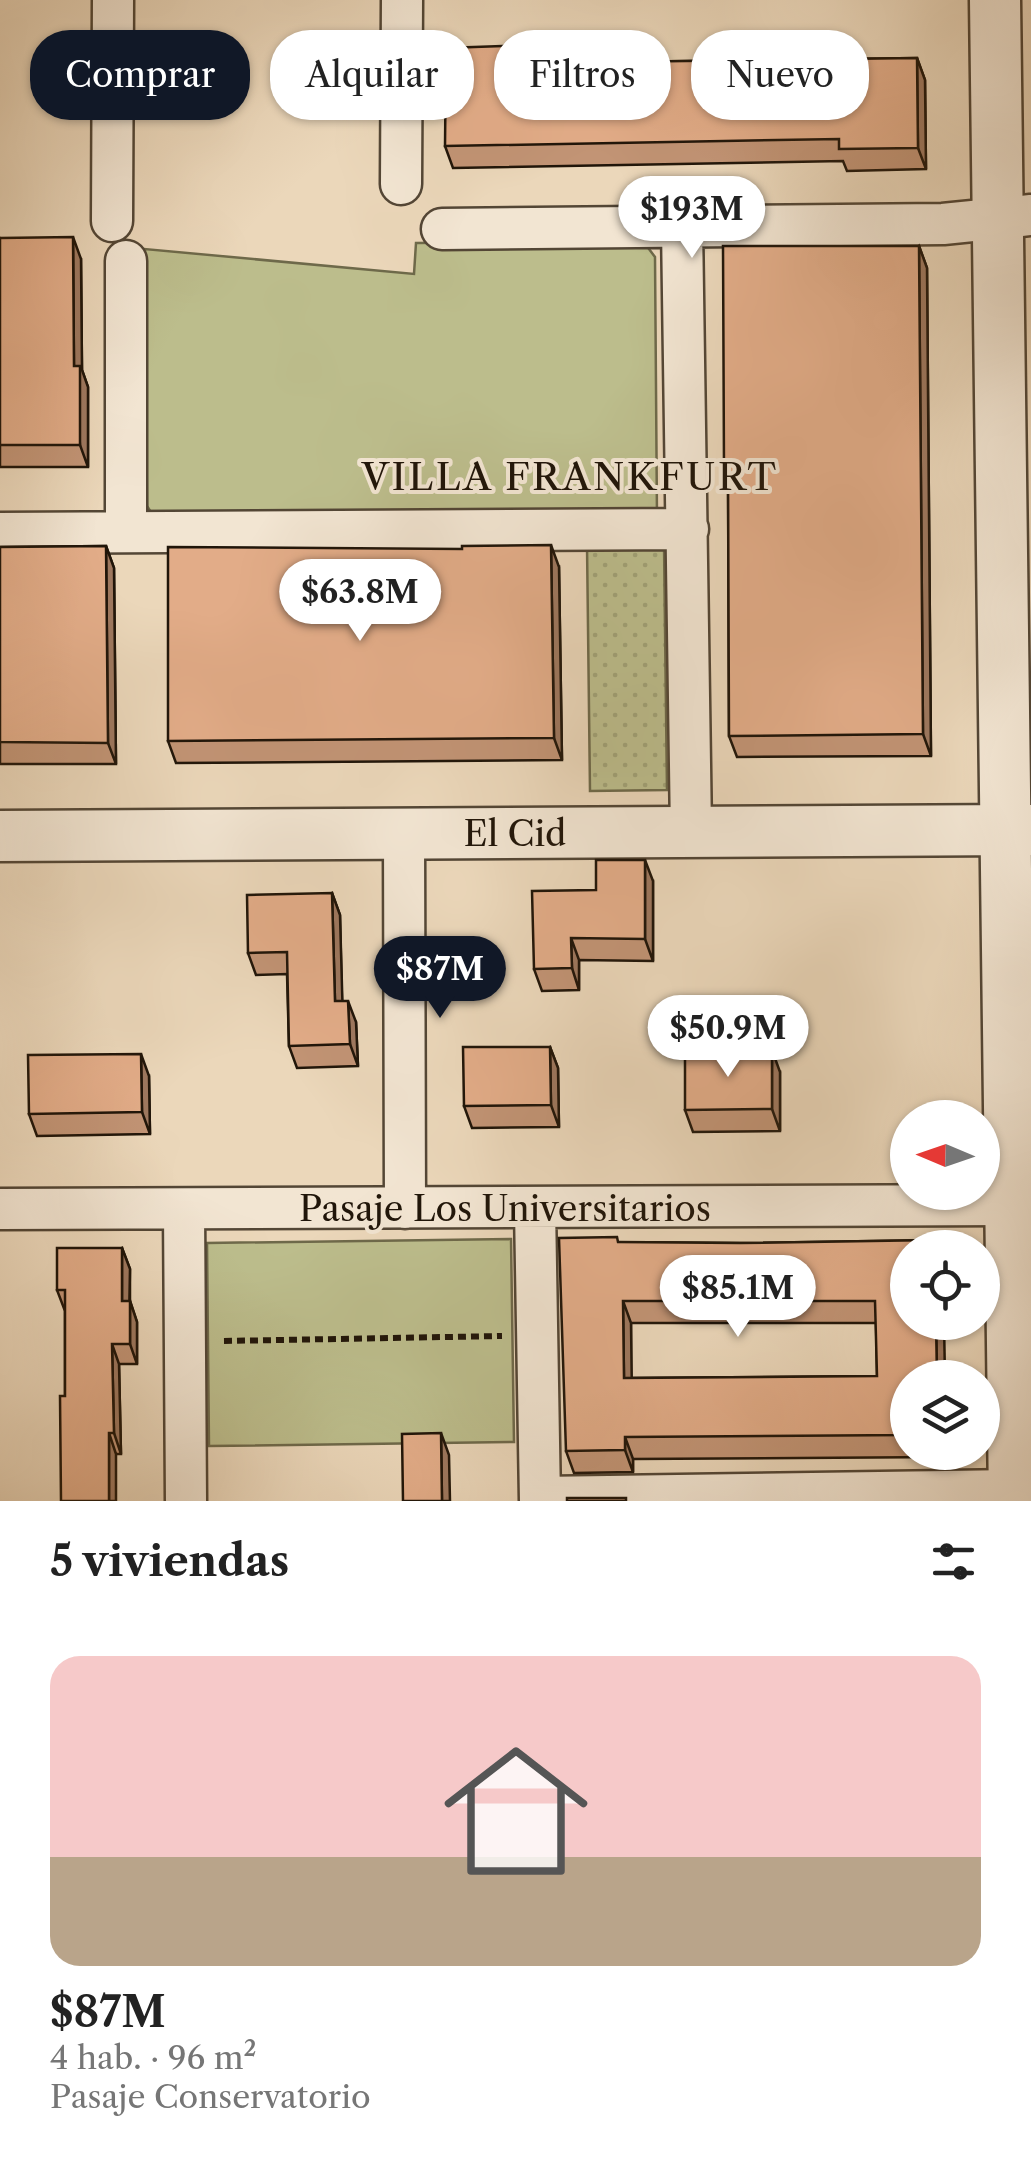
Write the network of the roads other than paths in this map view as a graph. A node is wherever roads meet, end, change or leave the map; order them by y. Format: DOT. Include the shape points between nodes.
graph roads {
  1 [pos="114,0"];
  2 [pos="402,0"];
  3 [pos="995,0"];
  4 [pos="401,184"];
  5 [pos="1014,217"];
  6 [pos="112,221"];
  7 [pos="682,226"];
  8 [pos="442,229"];
  9 [pos="126,260"];
  10 [pos="688,529"];
  11 [pos="126,532"];
  12 [pos="0,533"];
  13 [pos="1017,830"];
  14 [pos="692,832"];
  15 [pos="404,834"];
  16 [pos="0,836"];
  17 [pos="1019,1056"];
  18 [pos="1010,1205"];
  19 [pos="405,1208"];
  20 [pos="536,1208"];
  21 [pos="0,1209"];
  22 [pos="184,1210"];
  23 [pos="1021,1262"];
  24 [pos="1014,1496"];
  25 [pos="540,1499"];
  26 [pos="186,1501"];
  1 -- 6 [label="street"];
  2 -- 4 [label="street"];
  3 -- 5 [label="street"];
  5 -- 7 [label="street" via="942,224"];
  5 -- 13 [label="street"];
  7 -- 8 [label="street"];
  7 -- 10 [label="street"];
  9 -- 11 [label="street"];
  10 -- 11 [label="street"];
  10 -- 14 [label="street"];
  11 -- 12 [label="street"];
  13 -- 14 [label="street, El Cid"];
  13 -- 17 [label="street"];
  14 -- 15 [label="street, El Cid"];
  15 -- 16 [label="street, El Cid"];
  15 -- 19 [label="street"];
  17 -- 18 [label="street"];
  18 -- 20 [label="street, Pasaje Los Universitarios"];
  18 -- 23 [label="street"];
  19 -- 20 [label="street, Pasaje Los Universitarios"];
  19 -- 22 [label="street, Pasaje Los Universitarios"];
  20 -- 25 [label="street"];
  21 -- 22 [label="street, Pasaje Los Universitarios"];
  22 -- 26 [label="street"];
  23 -- 24 [label="street"];
  24 -- 25 [label="street"];
}
